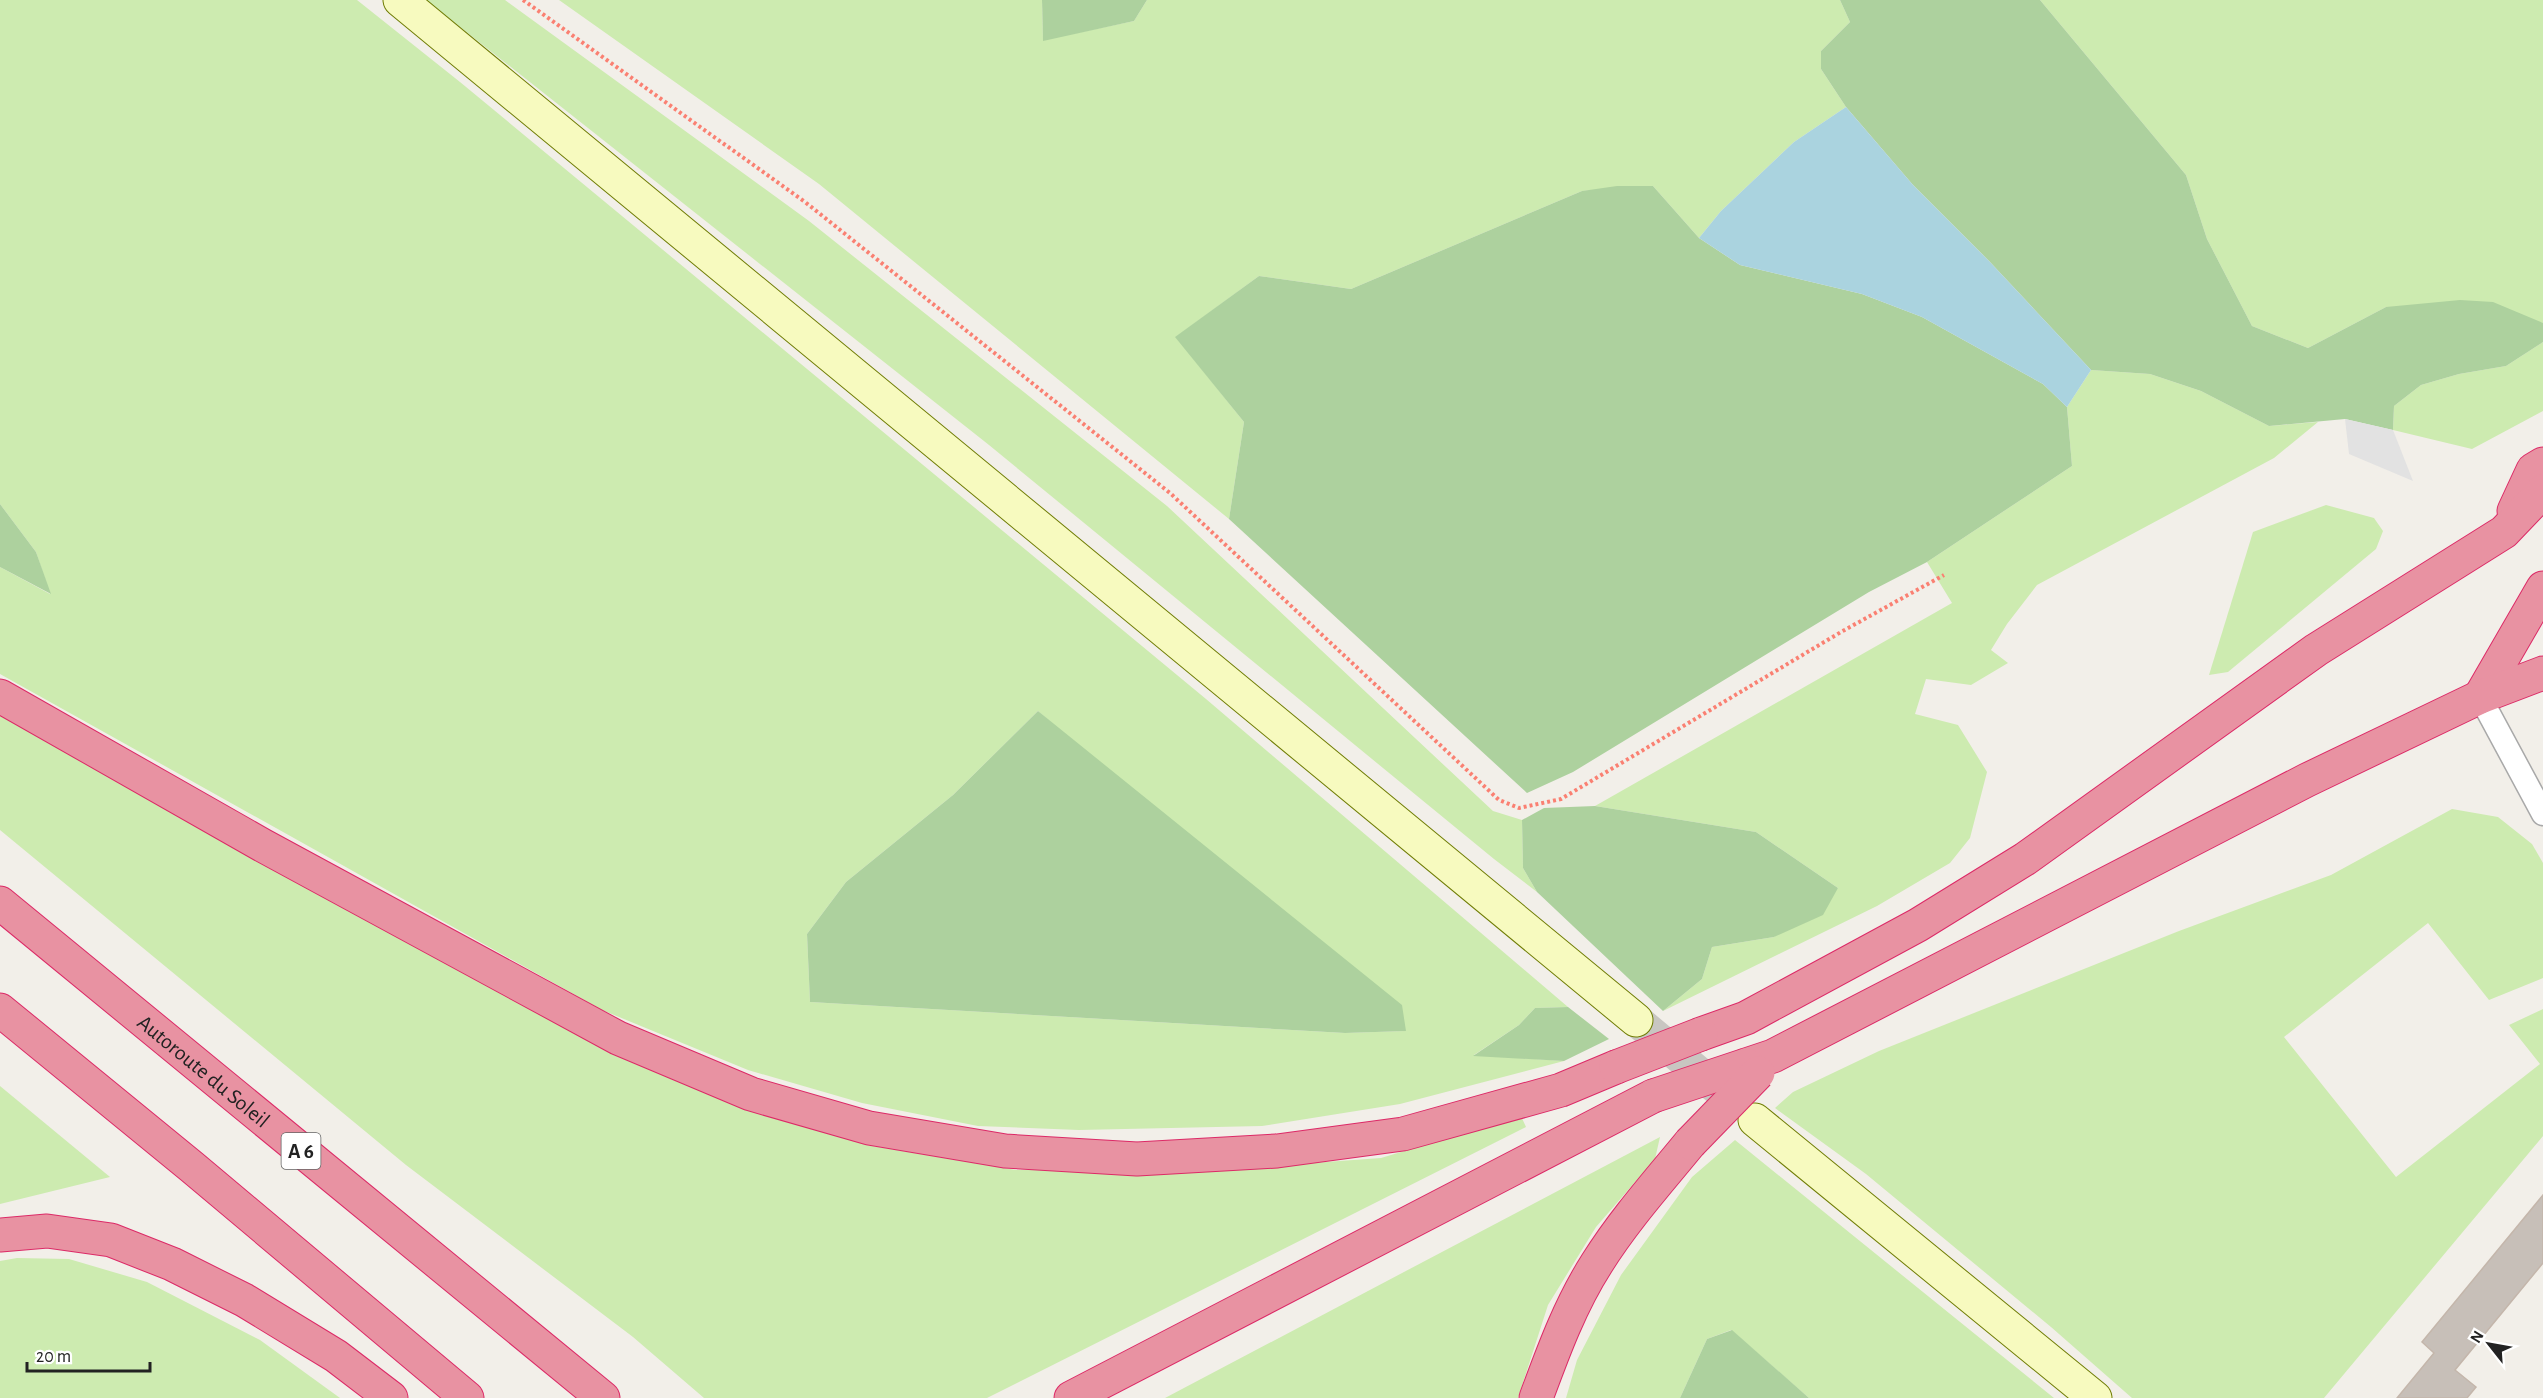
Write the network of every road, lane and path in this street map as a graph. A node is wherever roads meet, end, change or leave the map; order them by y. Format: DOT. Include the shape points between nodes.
graph roads {
  1 [pos="400,0"];
  2 [pos="523,0"];
  3 [pos="2543,464"];
  4 [pos="2543,491"];
  5 [pos="2543,522"];
  6 [pos="2504,532"];
  7 [pos="1944,574"];
  8 [pos="2543,588"];
  9 [pos="2543,633"];
  10 [pos="2543,655"];
  11 [pos="2543,673"];
  12 [pos="2543,686"];
  13 [pos="0,696"];
  14 [pos="2480,697"];
  15 [pos="2543,814"];
  16 [pos="0,903"];
  17 [pos="0,1010"];
  18 [pos="1636,1020"];
  19 [pos="1708,1039"];
  20 [pos="1759,1065"];
  21 [pos="1653,1096"];
  22 [pos="1755,1120"];
  23 [pos="0,1235"];
  24 [pos="391,1398"];
  25 [pos="467,1398"];
  26 [pos="603,1398"];
  27 [pos="1071,1398"];
  28 [pos="1536,1398"];
  29 [pos="2095,1398"];
  1 -- 18 [label="street"];
  2 -- 7 [label="path" via="805,202 1170,493 1499,800 1519,808 1561,799"];
  3 -- 6 [label="highway" via="2533,470"];
  4 -- 6 [label="highway"];
  5 -- 6 [label="highway"];
  6 -- 19 [label="highway" via="2316,650 2025,859 1918,925"];
  8 -- 14 [label="highway"];
  9 -- 14 [label="highway"];
  10 -- 14 [label="highway"];
  11 -- 14 [label="highway"];
  12 -- 14 [label="highway"];
  13 -- 19 [label="highway, bridge" via="252,839 618,1038 752,1094 869,1128 1005,1151 1137,1159 1277,1151 1403,1134 1561,1090"];
  14 -- 15 [label="lane"];
  14 -- 20 [label="highway" via="2307,780"];
  16 -- 26 [label="highway, Autoroute du Soleil / A 6"];
  17 -- 25 [label="highway"];
  19 -- 21 [label="highway"];
  20 -- 21 [label="highway, bridge"];
  20 -- 28 [label="highway, bridge" via="1630,1215 1596,1264 1563,1327"];
  21 -- 27 [label="highway"];
  22 -- 29 [label="street"];
  23 -- 24 [label="highway" via="47,1231 111,1240 172,1264 244,1300 336,1356"];
}
